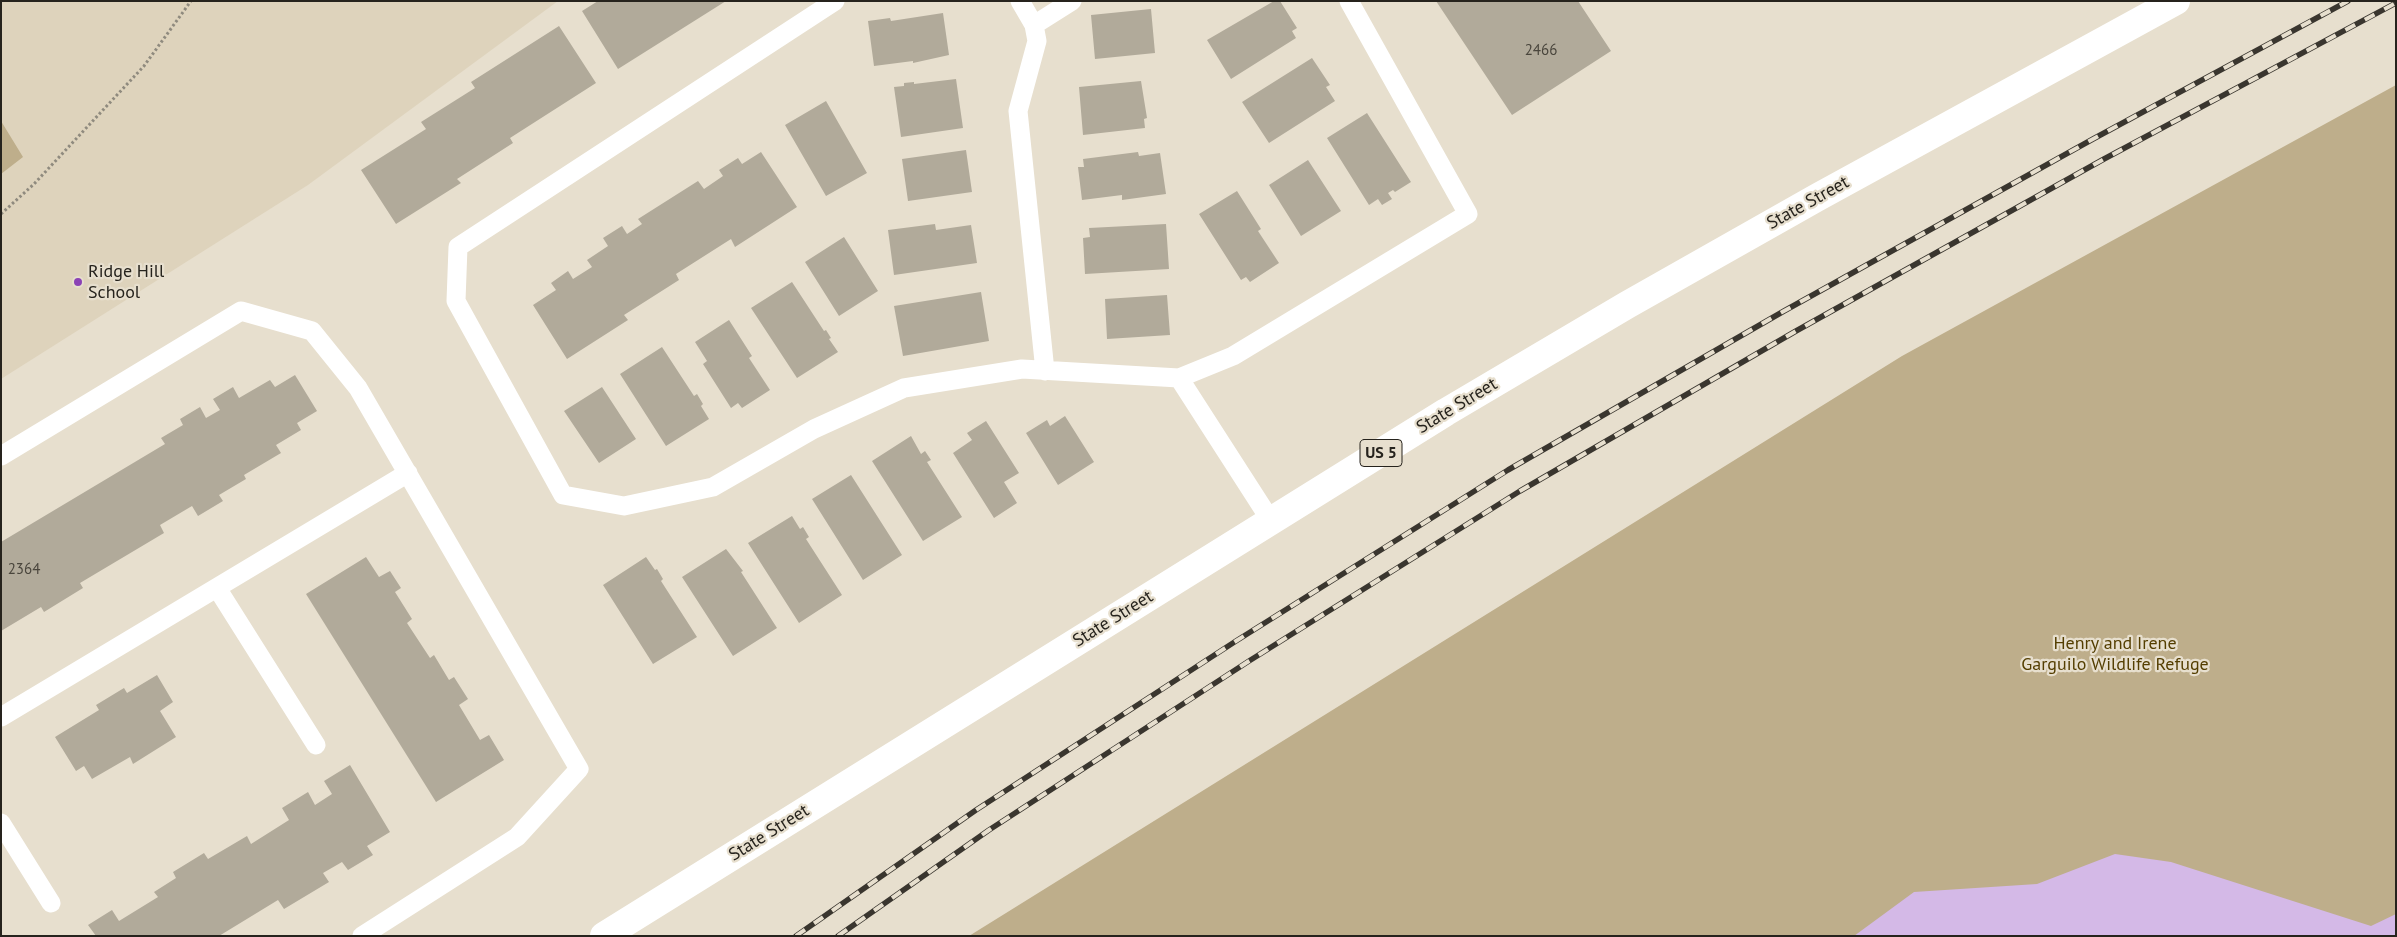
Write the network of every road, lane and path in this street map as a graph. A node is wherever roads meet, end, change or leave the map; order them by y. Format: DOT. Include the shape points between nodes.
graph roads {
  1 [pos="191,1"];
  2 [pos="835,1"];
  3 [pos="1020,1"];
  4 [pos="1072,1"];
  5 [pos="1349,1"];
  6 [pos="2176,1"];
  7 [pos="1034,25"];
  8 [pos="1,214"];
  9 [pos="1045,371"];
  10 [pos="1180,378"];
  11 [pos="1,456"];
  12 [pos="408,473"];
  13 [pos="1271,521"];
  14 [pos="217,588"];
  15 [pos="1,717"];
  16 [pos="316,745"];
  17 [pos="1,823"];
  18 [pos="51,903"];
  19 [pos="362,936"];
  20 [pos="604,936"];
  1 -- 8 [label="path" via="144,66 34,184"];
  2 -- 9 [label="lane" via="458,247 456,301 563,495 624,506 713,487 814,429 904,388 1022,369"];
  3 -- 7 [label="lane"];
  4 -- 7 [label="lane"];
  5 -- 10 [label="lane" via="1468,214 1233,356"];
  6 -- 13 [label="main road, State Street / US 5" via="1627,305"];
  7 -- 9 [label="lane" via="1037,41 1018,111"];
  9 -- 10 [label="lane"];
  10 -- 13 [label="lane"];
  11 -- 12 [label="lane" via="241,311 312,332 358,388"];
  12 -- 14 [label="lane"];
  12 -- 19 [label="lane" via="579,769 518,837"];
  13 -- 20 [label="main road, State Street / US 5"];
  14 -- 15 [label="lane"];
  14 -- 16 [label="lane"];
  17 -- 18 [label="lane"];
}
